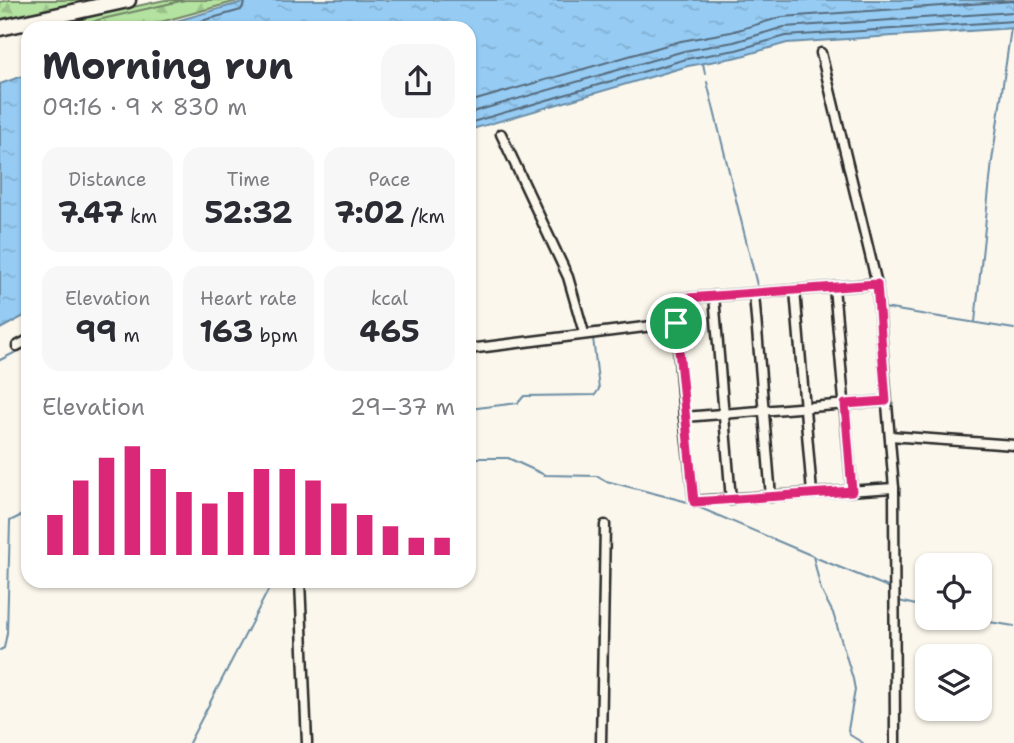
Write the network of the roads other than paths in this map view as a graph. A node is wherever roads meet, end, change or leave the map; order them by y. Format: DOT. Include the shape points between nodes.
graph roads {
  1 [pos="128,0"];
  2 [pos="32,21"];
  3 [pos="21,23"];
  4 [pos="0,28"];
  5 [pos="821,53"];
  6 [pos="502,134"];
  7 [pos="877,284"];
  8 [pos="835,287"];
  9 [pos="794,290"];
  10 [pos="754,294"];
  11 [pos="715,296"];
  12 [pos="676,323"];
  13 [pos="584,333"];
  14 [pos="21,344"];
  15 [pos="17,346"];
  16 [pos="476,348"];
  17 [pos="886,401"];
  18 [pos="845,404"];
  19 [pos="804,407"];
  20 [pos="764,410"];
  21 [pos="724,414"];
  22 [pos="684,417"];
  23 [pos="890,436"];
  24 [pos="1014,445"];
  25 [pos="894,488"];
  26 [pos="852,491"];
  27 [pos="812,493"];
  28 [pos="771,497"];
  29 [pos="731,500"];
  30 [pos="605,525"];
  31 [pos="300,588"];
  32 [pos="307,743"];
  33 [pos="600,743"];
  34 [pos="895,743"];
  1 -- 2 [label="highway"];
  3 -- 4 [label="highway"];
  5 -- 7 [label="street"];
  6 -- 13 [label="street" via="568,277"];
  7 -- 8 [label="street"];
  7 -- 17 [label="street"];
  8 -- 9 [label="street"];
  8 -- 18 [label="street"];
  9 -- 10 [label="street"];
  9 -- 19 [label="street"];
  10 -- 11 [label="street"];
  10 -- 20 [label="street"];
  11 -- 12 [label="street" via="674,299"];
  11 -- 21 [label="street"];
  12 -- 13 [label="street"];
  12 -- 22 [label="street"];
  13 -- 16 [label="street"];
  14 -- 15 [label="street"];
  17 -- 18 [label="street"];
  17 -- 23 [label="street"];
  18 -- 19 [label="street"];
  18 -- 26 [label="street"];
  19 -- 20 [label="street"];
  19 -- 27 [label="street"];
  20 -- 21 [label="street"];
  20 -- 28 [label="street"];
  21 -- 22 [label="street"];
  21 -- 29 [label="street"];
  22 -- 29 [label="street" via="691,498 699,503"];
  23 -- 24 [label="street"];
  23 -- 25 [label="street"];
  25 -- 26 [label="street"];
  25 -- 34 [label="street"];
  26 -- 27 [label="street"];
  27 -- 28 [label="street"];
  28 -- 29 [label="street"];
  30 -- 33 [label="street"];
  31 -- 32 [label="street"];
}
